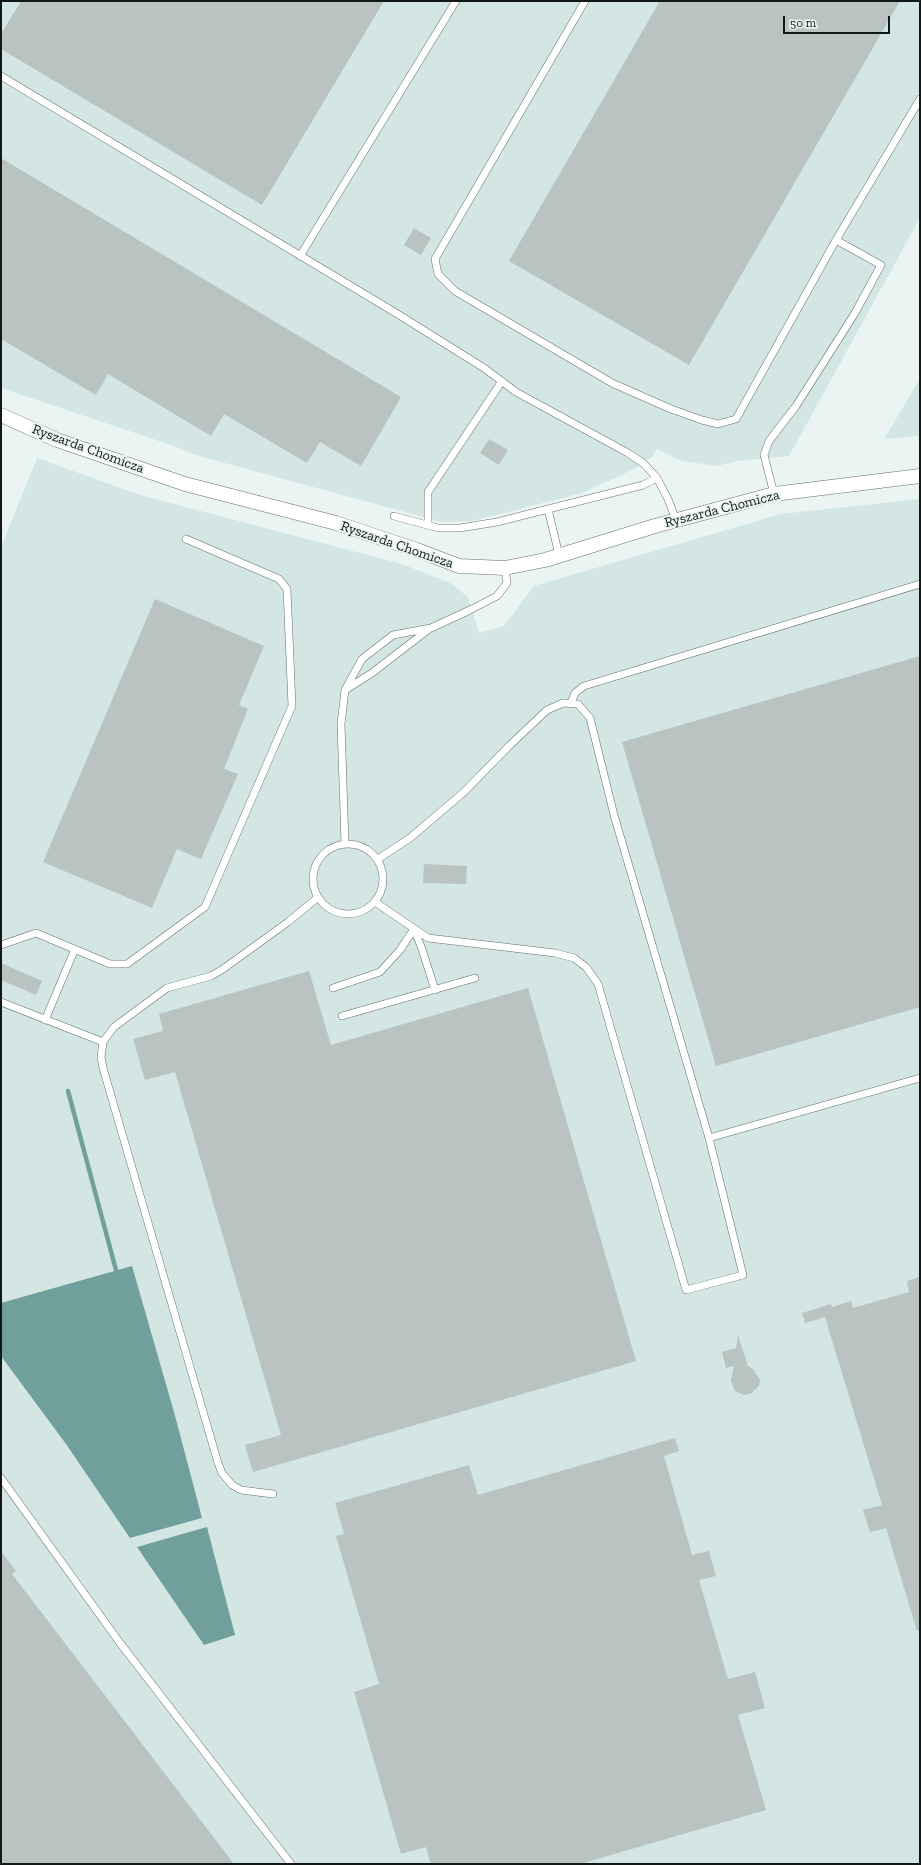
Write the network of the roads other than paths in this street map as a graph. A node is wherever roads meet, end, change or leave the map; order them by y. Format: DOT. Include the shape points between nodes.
graph roads {
  1 [pos="456,1"];
  2 [pos="585,1"];
  3 [pos="1,76"];
  4 [pos="920,99"];
  5 [pos="836,240"];
  6 [pos="300,256"];
  7 [pos="502,381"];
  8 [pos="1,415"];
  9 [pos="920,476"];
  10 [pos="657,478"];
  11 [pos="774,494"];
  12 [pos="548,509"];
  13 [pos="394,516"];
  14 [pos="676,520"];
  15 [pos="428,525"];
  16 [pos="186,539"];
  17 [pos="559,555"];
  18 [pos="505,568"];
  19 [pos="920,584"];
  20 [pos="431,628"];
  21 [pos="345,690"];
  22 [pos="571,703"];
  23 [pos="345,843"];
  24 [pos="378,859"];
  25 [pos="317,898"];
  26 [pos="375,902"];
  27 [pos="414,929"];
  28 [pos="1,945"];
  29 [pos="75,949"];
  30 [pos="475,978"];
  31 [pos="333,988"];
  32 [pos="434,990"];
  33 [pos="1,1002"];
  34 [pos="342,1016"];
  35 [pos="45,1020"];
  36 [pos="103,1042"];
  37 [pos="920,1078"];
  38 [pos="709,1138"];
  39 [pos="1,1478"];
  40 [pos="273,1494"];
  41 [pos="291,1864"];
  1 -- 6 [label="lane"];
  2 -- 5 [label="lane" via="435,259 438,274 455,292 612,383 671,409 718,424 736,419"];
  3 -- 6 [label="lane"];
  4 -- 5 [label="lane"];
  5 -- 11 [label="lane" via="881,265 851,320 796,406 769,441 764,455"];
  6 -- 7 [label="lane" via="396,313"];
  7 -- 10 [label="lane" via="516,392 628,453 643,463"];
  7 -- 15 [label="lane" via="428,492"];
  8 -- 18 [label="street, Ryszarda Chomicza" via="57,440 185,484 336,523 459,566"];
  9 -- 11 [label="street, Ryszarda Chomicza"];
  10 -- 12 [label="lane" via="643,485"];
  10 -- 14 [label="lane"];
  11 -- 14 [label="street, Ryszarda Chomicza"];
  12 -- 15 [label="lane" via="460,528 438,528"];
  12 -- 17 [label="lane"];
  13 -- 15 [label="lane"];
  14 -- 17 [label="street, Ryszarda Chomicza"];
  16 -- 29 [label="lane" via="279,579 287,589 292,706 205,907 127,964 110,964"];
  17 -- 18 [label="street, Ryszarda Chomicza"];
  18 -- 20 [label="lane" via="507,583 497,596"];
  19 -- 22 [label="lane" via="584,686 575,693"];
  20 -- 21 [label="lane"];
  20 -- 21 [label="lane" via="392,635 362,658"];
  21 -- 23 [label="lane" via="341,724"];
  22 -- 24 [label="lane" via="563,703 547,710 464,792 410,838"];
  22 -- 38 [label="lane" via="578,704 590,718 614,815"];
  23 -- 24 [label="lane" via="359,845"];
  23 -- 25 [label="lane" via="325,851 318,860 312,882"];
  24 -- 26 [label="lane" via="384,880"];
  25 -- 26 [label="lane" via="332,910 343,914 366,909"];
  25 -- 36 [label="lane" via="223,969 211,976 167,988 114,1027"];
  26 -- 27 [label="lane"];
  27 -- 31 [label="lane" via="400,950 380,972"];
  27 -- 32 [label="lane"];
  27 -- 38 [label="lane" via="428,938 555,953 574,958 586,967 598,984 686,1290 743,1275"];
  28 -- 29 [label="lane" via="36,933"];
  29 -- 35 [label="lane"];
  30 -- 32 [label="lane"];
  32 -- 34 [label="lane"];
  33 -- 35 [label="lane"];
  35 -- 36 [label="lane"];
  36 -- 40 [label="lane" via="103,1068 218,1463 222,1473 240,1490"];
  37 -- 38 [label="lane"];
  39 -- 41 [label="lane" via="120,1643"];
}
